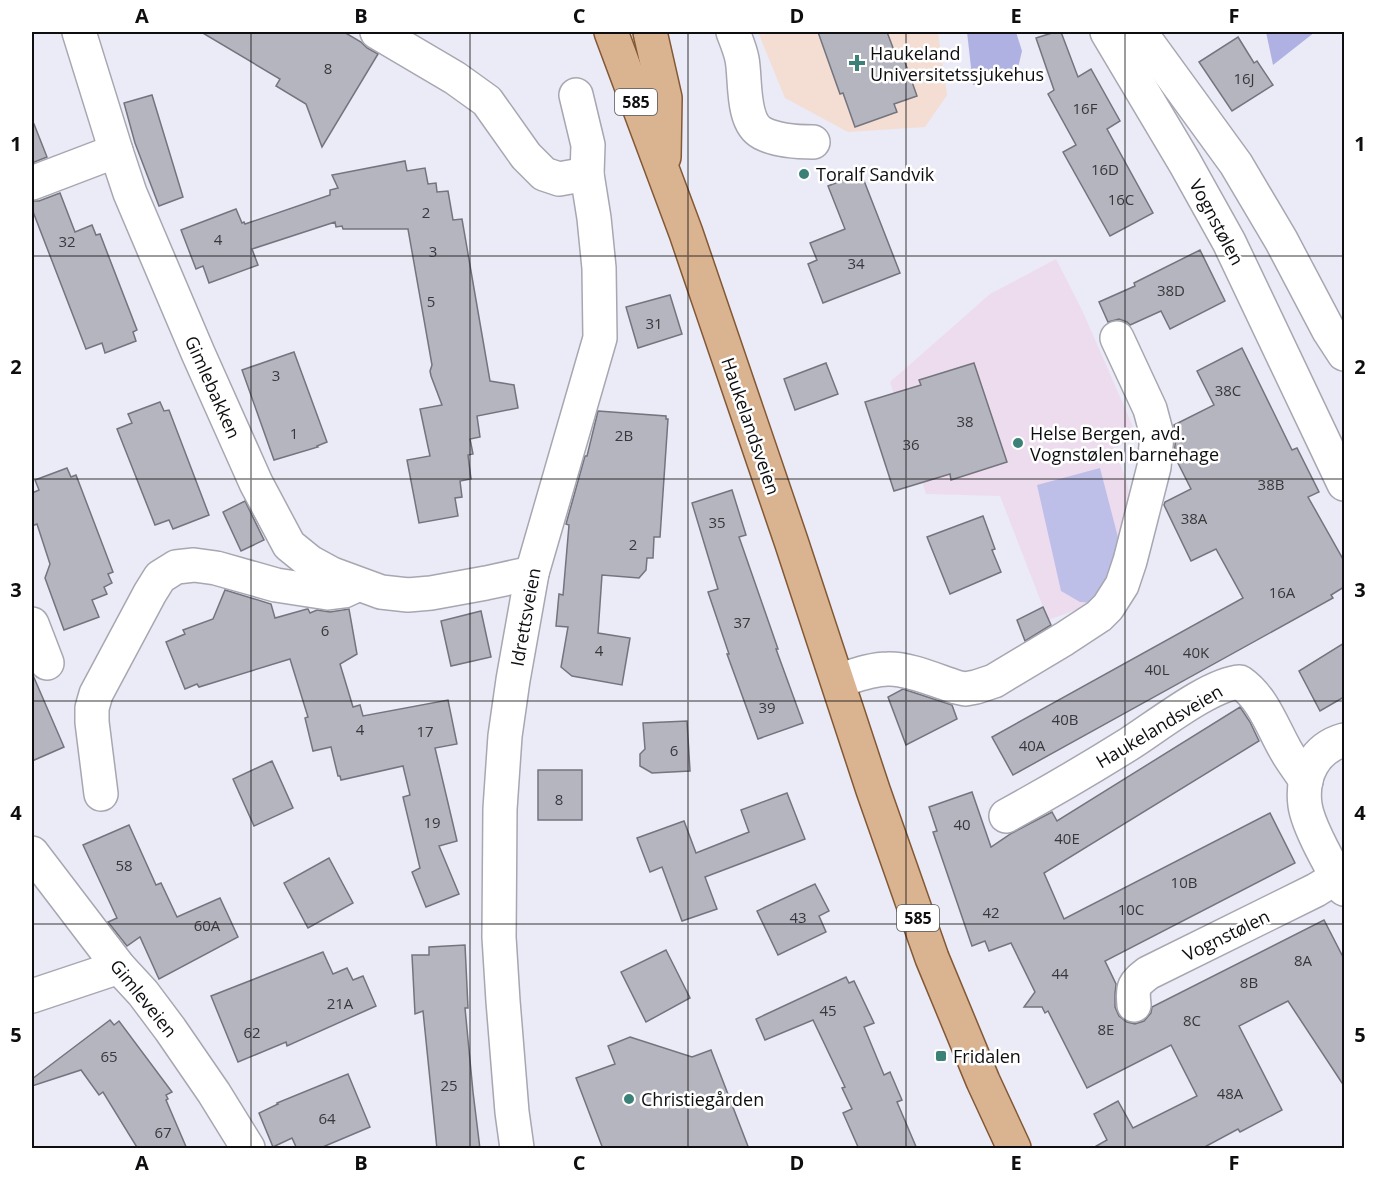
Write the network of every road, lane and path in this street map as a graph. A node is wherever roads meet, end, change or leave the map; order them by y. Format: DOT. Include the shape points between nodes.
graph roads {
  1 [pos="79,32"];
  2 [pos="377,32"];
  3 [pos="611,32"];
  4 [pos="650,32"];
  5 [pos="733,32"];
  6 [pos="1107,32"];
  7 [pos="1140,32"];
  8 [pos="576,95"];
  9 [pos="813,142"];
  10 [pos="116,151"];
  11 [pos="663,171"];
  12 [pos="587,174"];
  13 [pos="32,183"];
  14 [pos="1118,338"];
  15 [pos="1344,354"];
  16 [pos="1314,419"];
  17 [pos="1344,442"];
  18 [pos="1344,484"];
  19 [pos="532,573"];
  20 [pos="358,584"];
  21 [pos="32,624"];
  22 [pos="47,663"];
  23 [pos="838,681"];
  24 [pos="1344,740"];
  25 [pos="1306,781"];
  26 [pos="101,794"];
  27 [pos="1006,816"];
  28 [pos="32,853"];
  29 [pos="1341,883"];
  30 [pos="119,967"];
  31 [pos="32,996"];
  32 [pos="1134,1005"];
  33 [pos="248,1149"];
  34 [pos="517,1149"];
  35 [pos="1014,1149"];
  1 -- 10 [label="street, Gimlebakken"];
  2 -- 12 [label="street" via="486,101 543,174 559,179"];
  3 -- 11 [label="main road, Haukelandsveien / 585"];
  4 -- 11 [label="main road, Haukelandsveien / 585" via="665,98"];
  5 -- 9 [label="street" via="752,124 760,133"];
  6 -- 16 [label="street, Vognstølen" via="1229,242"];
  7 -- 15 [label="street" via="1236,164"];
  8 -- 12 [label="street, Idrettsveien" via="588,145"];
  10 -- 13 [label="street"];
  10 -- 20 [label="street, Gimlebakken" via="205,370 289,545 310,562"];
  11 -- 23 [label="main road, Haukelandsveien / 585"];
  12 -- 19 [label="street, Idrettsveien" via="599,268 600,338"];
  14 -- 23 [label="street" via="1150,409 1157,435 1154,467 1130,561 1122,585 1108,607 1064,639 994,681 976,687 956,687 900,669 875,670"];
  16 -- 17 [label="street, Vognstølen" via="1332,429"];
  16 -- 18 [label="street, Vognstølen"];
  19 -- 20 [label="street, Gimlebakken" via="408,595"];
  19 -- 34 [label="street, Idrettsveien" via="505,736 500,809 499,937"];
  20 -- 26 [label="street" via="328,593 194,565 176,567 160,577 92,708"];
  21 -- 22 [label="street"];
  23 -- 35 [label="main road, Haukelandsveien / 585" via="932,958"];
  24 -- 25 [label="street, Vognstølen" via="1318,755"];
  25 -- 27 [label="street, Haukelandsveien" via="1270,717 1240,682 1233,682"];
  25 -- 29 [label="street, Vognstølen" via="1305,807 1312,828"];
  28 -- 30 [label="street, Gimleveien"];
  29 -- 32 [label="street, Vognstølen" via="1316,890 1148,973 1132,990"];
  30 -- 31 [label="street"];
  30 -- 33 [label="street, Gimleveien" via="170,1029"];
}
